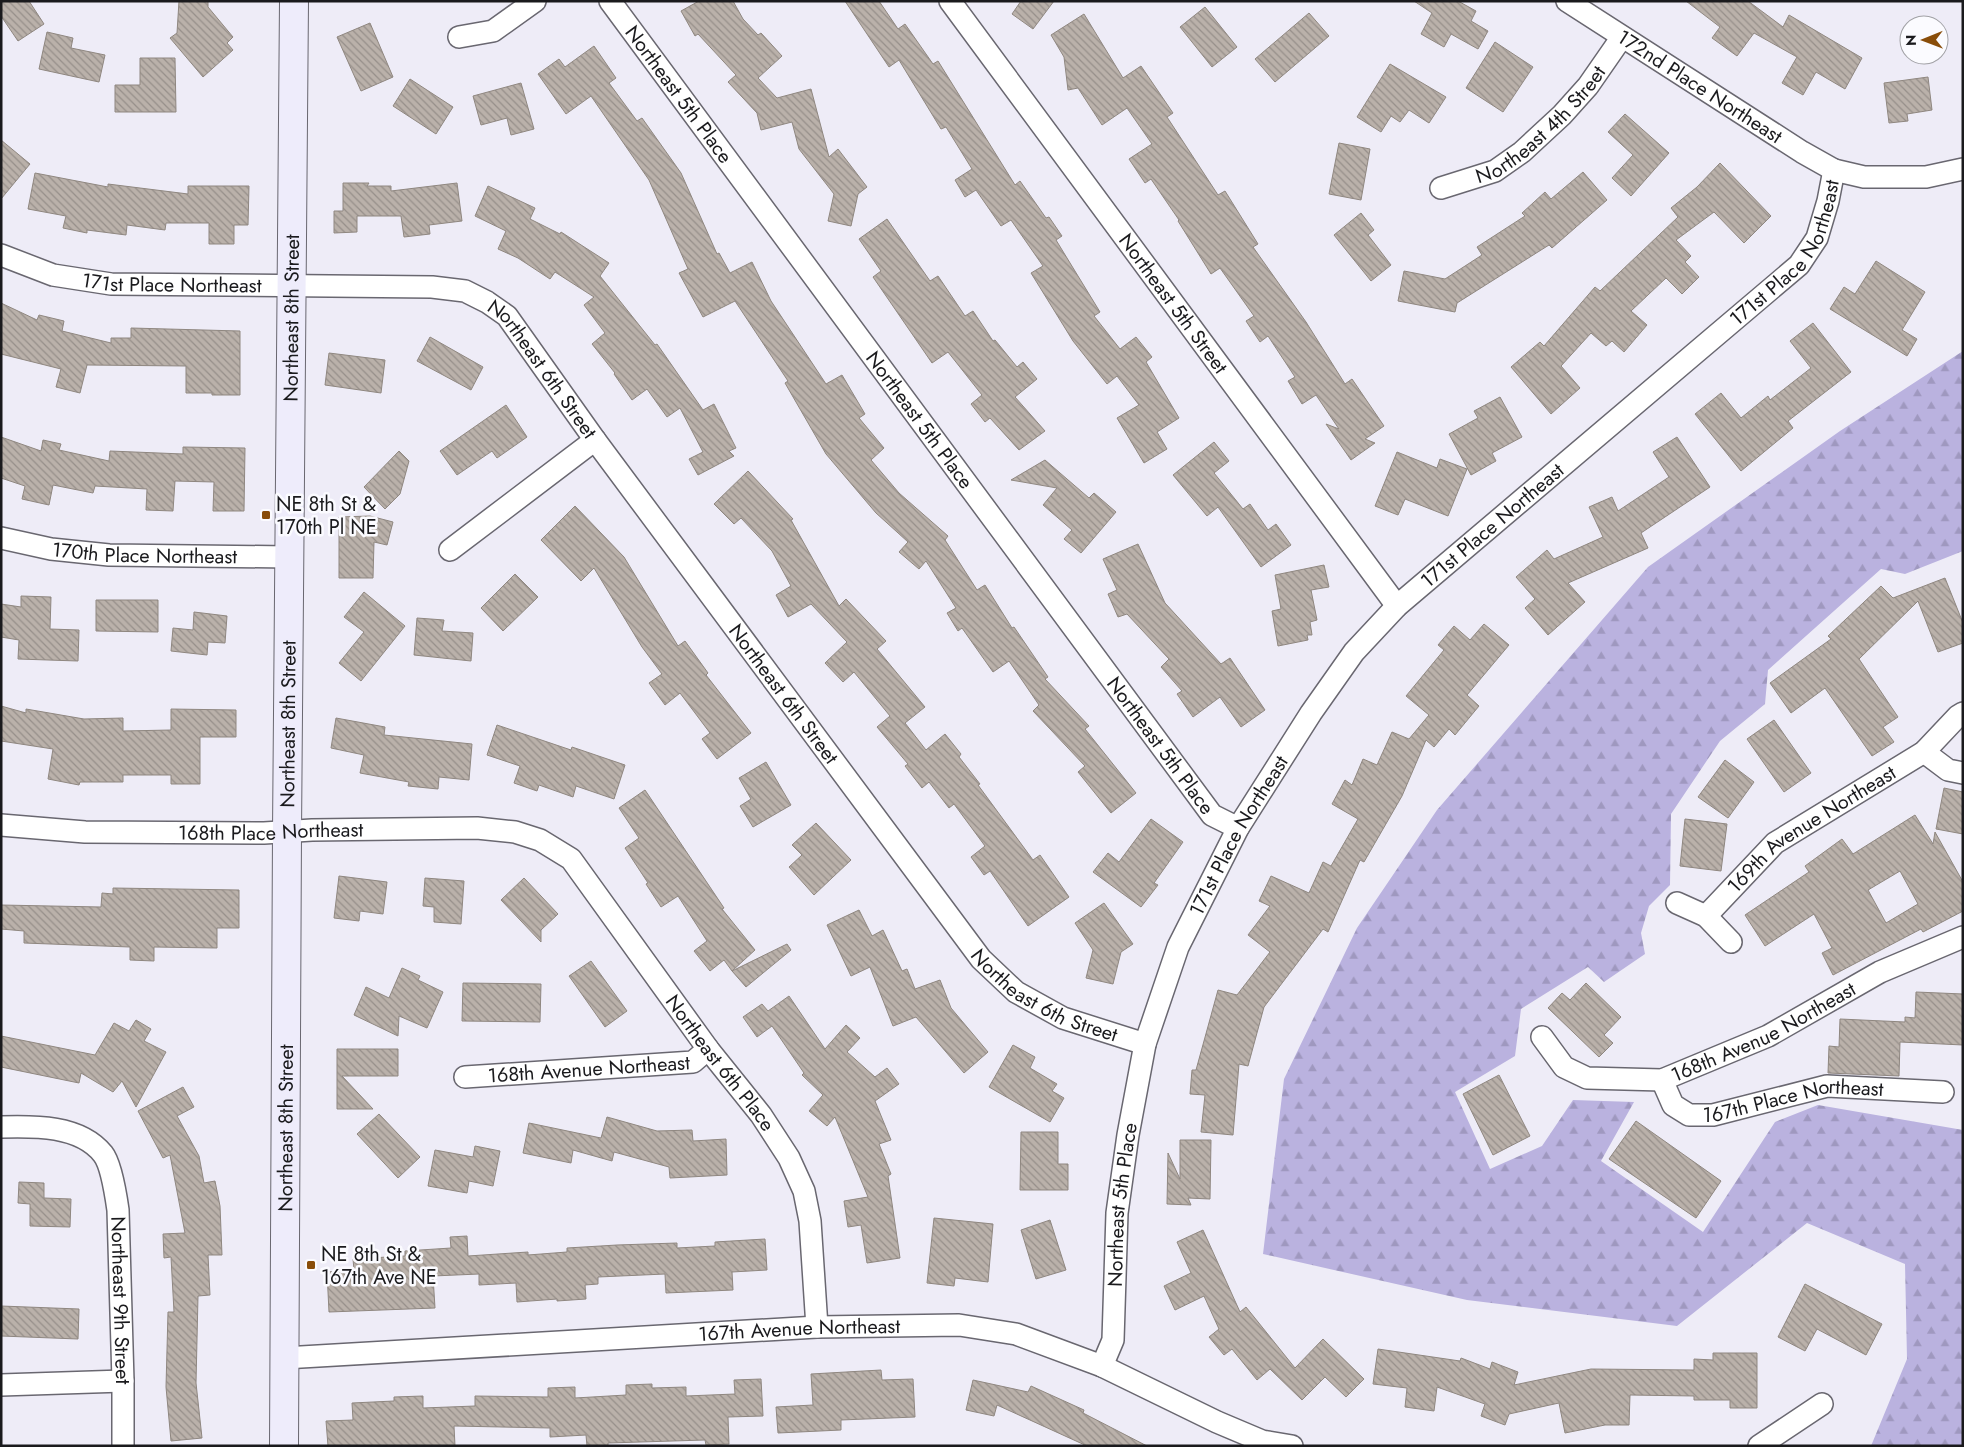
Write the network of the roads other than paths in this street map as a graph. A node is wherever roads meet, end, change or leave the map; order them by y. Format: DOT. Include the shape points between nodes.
graph roads {
  1 [pos="294,1"];
  2 [pos="535,1"];
  3 [pos="610,1"];
  4 [pos="950,1"];
  5 [pos="1567,1"];
  6 [pos="459,37"];
  7 [pos="1622,37"];
  8 [pos="1963,169"];
  9 [pos="1834,170"];
  10 [pos="1441,188"];
  11 [pos="1,255"];
  12 [pos="291,286"];
  13 [pos="466,291"];
  14 [pos="596,440"];
  15 [pos="1,538"];
  16 [pos="450,550"];
  17 [pos="289,557"];
  18 [pos="1398,606"];
  19 [pos="1963,713"];
  20 [pos="1924,752"];
  21 [pos="1963,773"];
  22 [pos="1,825"];
  23 [pos="1238,828"];
  24 [pos="287,832"];
  25 [pos="540,840"];
  26 [pos="1677,904"];
  27 [pos="1706,916"];
  28 [pos="1963,937"];
  29 [pos="1731,942"];
  30 [pos="1542,1037"];
  31 [pos="1144,1044"];
  32 [pos="708,1049"];
  33 [pos="464,1077"];
  34 [pos="1662,1080"];
  35 [pos="1943,1092"];
  36 [pos="1,1127"];
  37 [pos="816,1327"];
  38 [pos="284,1358"];
  39 [pos="1102,1366"];
  40 [pos="123,1381"];
  41 [pos="1,1385"];
  42 [pos="1822,1404"];
  43 [pos="123,1446"];
  44 [pos="284,1446"];
  45 [pos="1292,1446"];
  46 [pos="1759,1446"];
  1 -- 12 [label="street, Northeast 8th Street"];
  2 -- 6 [label="street" via="492,31"];
  3 -- 23 [label="street, Northeast 5th Place" via="1212,814"];
  4 -- 18 [label="street, Northeast 5th Street"];
  5 -- 7 [label="street, 172nd Place Northeast"];
  7 -- 9 [label="street, 172nd Place Northeast"];
  7 -- 10 [label="street, Northeast 4th Street" via="1588,86 1522,152 1495,171"];
  8 -- 9 [label="street, 171st Place Northeast" via="1926,177 1864,177"];
  9 -- 18 [label="street, 171st Place Northeast" via="1817,238 1799,265"];
  11 -- 12 [label="street, 171st Place Northeast" via="53,275 111,284"];
  12 -- 13 [label="street, 171st Place Northeast" via="432,287"];
  12 -- 17 [label="street, Northeast 8th Street"];
  13 -- 14 [label="street, Northeast 6th Street" via="507,316"];
  14 -- 16 [label="street"];
  14 -- 31 [label="street, Northeast 6th Street" via="981,958 1016,992 1062,1018"];
  15 -- 17 [label="street, 170th Place Northeast" via="51,549 108,554"];
  17 -- 24 [label="street, Northeast 8th Street"];
  18 -- 23 [label="street, 171st Place Northeast" via="1354,652"];
  19 -- 20 [label="street, 169th Avenue Northeast"];
  20 -- 21 [label="street" via="1948,770"];
  20 -- 27 [label="street, 169th Avenue Northeast" via="1775,843"];
  22 -- 24 [label="street, 168th Place Northeast" via="85,832"];
  23 -- 31 [label="street, 171st Place Northeast" via="1178,947"];
  24 -- 25 [label="street, 168th Place Northeast" via="477,828 514,832"];
  24 -- 38 [label="street, Northeast 8th Street"];
  25 -- 32 [label="street, Northeast 6th Place" via="571,859"];
  26 -- 27 [label="street"];
  27 -- 29 [label="street"];
  28 -- 34 [label="street, 168th Avenue Northeast" via="1880,972 1768,1036"];
  30 -- 34 [label="street, 168th Avenue Northeast" via="1564,1067 1587,1078"];
  31 -- 39 [label="street, Northeast 5th Place" via="1117,1213 1113,1340"];
  32 -- 33 [label="street, 168th Avenue Northeast" via="693,1062"];
  32 -- 37 [label="street, Northeast 6th Place" via="761,1115 789,1158 804,1191 810,1221"];
  34 -- 35 [label="street, 167th Place Northeast" via="1673,1105 1689,1115 1713,1115 1827,1086"];
  36 -- 40 [label="street, Northeast 9th Street" via="59,1130 85,1140 104,1154 118,1210"];
  37 -- 38 [label="street, 167th Avenue Northeast"];
  37 -- 39 [label="street, 167th Avenue Northeast" via="959,1325 1016,1334"];
  38 -- 44 [label="street, Northeast 8th Street"];
  39 -- 45 [label="street, 167th Avenue Northeast" via="1226,1426 1262,1441"];
  40 -- 41 [label="street"];
  40 -- 43 [label="street, Northeast 9th Street"];
  42 -- 46 [label="street"];
}
